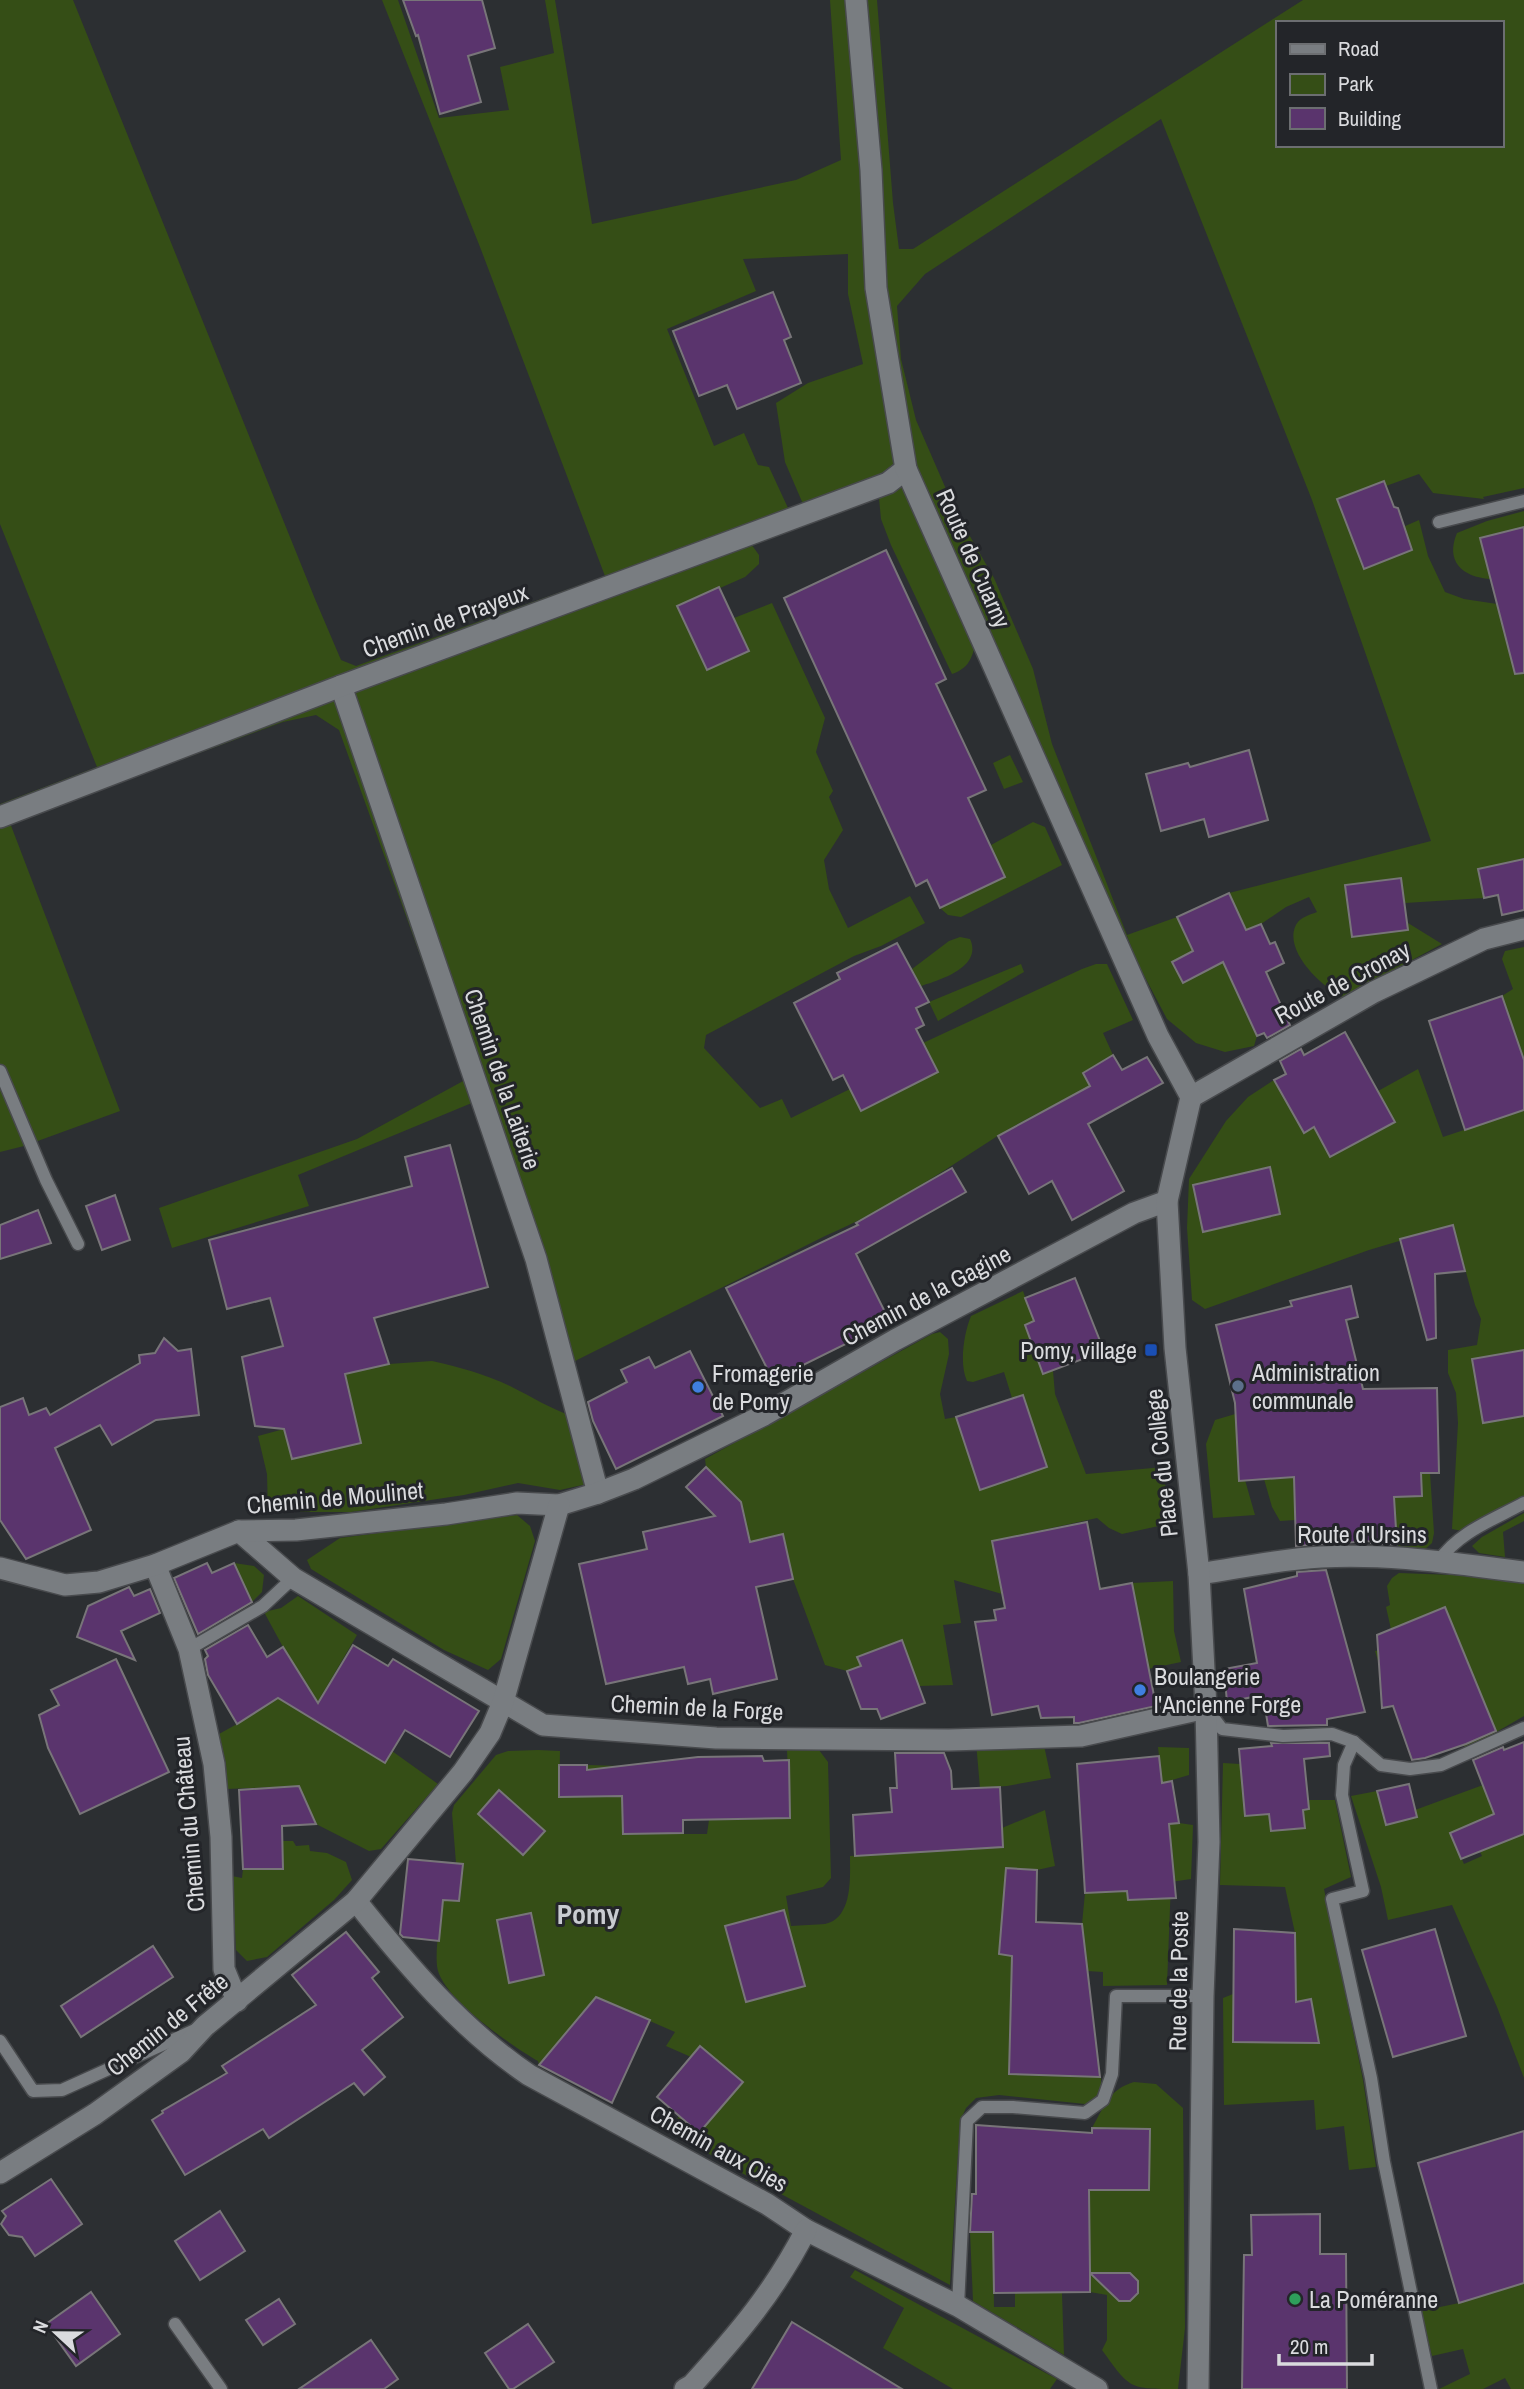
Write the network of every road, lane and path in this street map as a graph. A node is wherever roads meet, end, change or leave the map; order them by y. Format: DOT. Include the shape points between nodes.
graph roads {
  1 [pos="856,0"];
  2 [pos="906,470"];
  3 [pos="1524,501"];
  4 [pos="1439,522"];
  5 [pos="341,686"];
  6 [pos="0,817"];
  7 [pos="1524,929"];
  8 [pos="0,1071"];
  9 [pos="1191,1097"];
  10 [pos="1167,1201"];
  11 [pos="78,1244"];
  12 [pos="598,1493"];
  13 [pos="1524,1503"];
  14 [pos="559,1505"];
  15 [pos="239,1531"];
  16 [pos="1439,1561"];
  17 [pos="155,1566"];
  18 [pos="0,1568"];
  19 [pos="1524,1572"];
  20 [pos="1199,1574"];
  21 [pos="293,1578"];
  22 [pos="189,1650"];
  23 [pos="503,1702"];
  24 [pos="1206,1708"];
  25 [pos="1524,1728"];
  26 [pos="1222,1729"];
  27 [pos="1354,1742"];
  28 [pos="1207,1750"];
  29 [pos="356,1901"];
  30 [pos="1203,1996"];
  31 [pos="237,2001"];
  32 [pos="205,2026"];
  33 [pos="0,2041"];
  34 [pos="0,2173"];
  35 [pos="806,2230"];
  36 [pos="958,2306"];
  37 [pos="175,2324"];
  38 [pos="221,2389"];
  39 [pos="685,2389"];
  40 [pos="1097,2389"];
  41 [pos="1198,2389"];
  42 [pos="1431,2389"];
  1 -- 2 [label="street, Route de Cuarny" via="876,288"];
  2 -- 5 [label="street, Chemin de Prayeux" via="888,483"];
  2 -- 9 [label="street, Route de Cuarny" via="1152,1023"];
  3 -- 4 [label="lane"];
  5 -- 6 [label="street, Chemin de Prayeux"];
  5 -- 12 [label="street, Chemin de la Laiterie" via="536,1259"];
  7 -- 9 [label="street, Route de Cronay" via="1484,939 1374,992"];
  8 -- 11 [label="lane"];
  9 -- 10 [label="street, Place du Collège"];
  10 -- 12 [label="street, Chemin de la Gagine" via="1134,1213 895,1339 764,1415"];
  10 -- 20 [label="street, Place du Collège" via="1175,1348"];
  12 -- 14 [label="street, Chemin de la Gagine"];
  13 -- 16 [label="lane" via="1464,1536"];
  14 -- 15 [label="street, Chemin de Moulinet" via="517,1503 296,1530"];
  14 -- 23 [label="street, Chemin de Frête"];
  15 -- 17 [label="street, Chemin de Moulinet"];
  15 -- 21 [label="street, Chemin de la Forge"];
  16 -- 19 [label="street, Route d'Ursins"];
  16 -- 20 [label="street, Route d'Ursins" via="1325,1557"];
  17 -- 18 [label="street, Chemin de Moulinet" via="99,1582 65,1585"];
  17 -- 22 [label="street, Chemin du Château"];
  20 -- 24 [label="street, Rue de la Poste"];
  21 -- 22 [label="lane" via="263,1606"];
  21 -- 23 [label="street, Chemin de la Forge"];
  22 -- 31 [label="street, Chemin du Château" via="214,1764 224,1969"];
  23 -- 24 [label="street, Chemin de la Forge" via="543,1725 716,1738 949,1740 1081,1736"];
  23 -- 29 [label="street, Chemin de Frête" via="490,1733 463,1772"];
  24 -- 26 [label="lane"];
  24 -- 28 [label="street, Rue de la Poste"];
  25 -- 27 [label="lane" via="1441,1765 1410,1769 1381,1765"];
  26 -- 27 [label="lane" via="1283,1737 1332,1734"];
  26 -- 28 [label="lane"];
  27 -- 42 [label="lane" via="1344,1765 1342,1795 1363,1891 1332,1899"];
  28 -- 30 [label="street, Rue de la Poste"];
  29 -- 31 [label="street, Chemin de Frête"];
  29 -- 35 [label="street, Chemin aux Oies" via="409,1967 498,2053 529,2075 755,2197"];
  30 -- 36 [label="lane" via="1116,1996 1112,2074 1103,2100 1085,2113 982,2107 967,2121"];
  30 -- 41 [label="street, Rue de la Poste"];
  31 -- 32 [label="street, Chemin de Frête"];
  32 -- 33 [label="lane" via="62,2090 33,2091"];
  32 -- 34 [label="street, Chemin de Frête" via="181,2052 95,2114"];
  35 -- 36 [label="street, Chemin aux Oies"];
  35 -- 39 [label="street" via="786,2269 743,2329"];
  36 -- 40 [label="street, Chemin aux Oies"];
  37 -- 38 [label="lane"];
}
